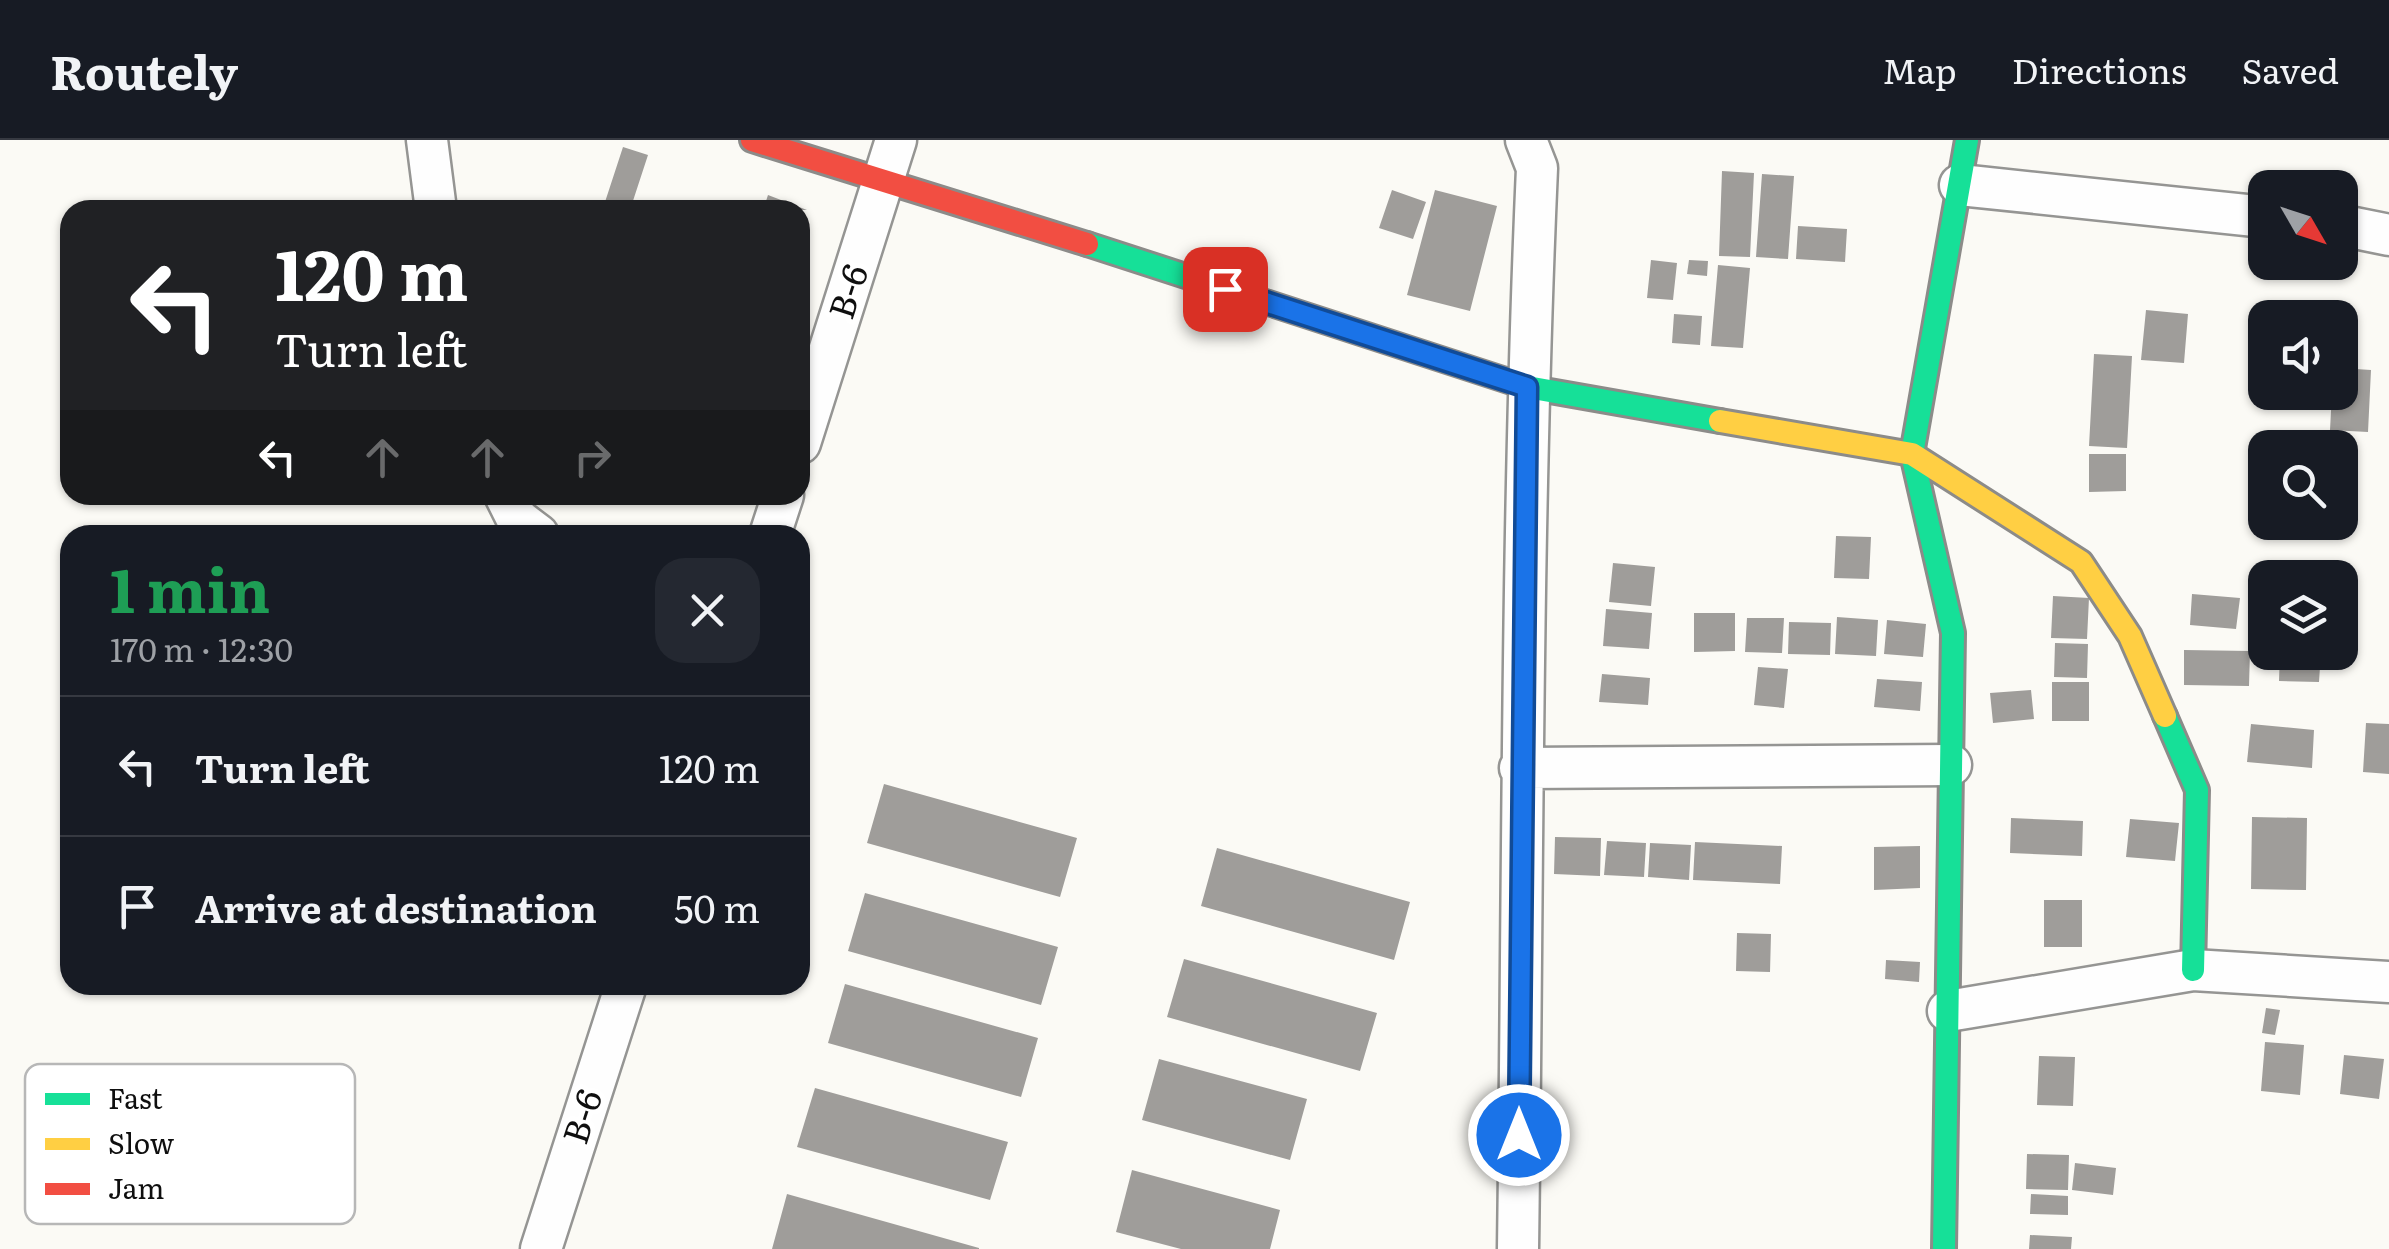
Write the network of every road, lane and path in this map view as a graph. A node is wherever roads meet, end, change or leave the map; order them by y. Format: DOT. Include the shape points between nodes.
graph roads {
  1 [pos="428,140"];
  2 [pos="752,140"];
  3 [pos="896,140"];
  4 [pos="1526,140"];
  5 [pos="1968,140"];
  6 [pos="885,178"];
  7 [pos="1960,185"];
  8 [pos="435,200"];
  9 [pos="2248,215"];
  10 [pos="2358,229"];
  11 [pos="2389,235"];
  12 [pos="1527,387"];
  13 [pos="810,412"];
  14 [pos="1912,454"];
  15 [pos="510,505"];
  16 [pos="525,525"];
  17 [pos="1951,765"];
  18 [pos="1520,768"];
  19 [pos="2192,970"];
  20 [pos="2389,982"];
  21 [pos="623,995"];
  22 [pos="1948,1011"];
  23 [pos="541,1249"];
  24 [pos="1518,1249"];
  25 [pos="1944,1249"];
  1 -- 8 [label="street"];
  2 -- 6 [label="street"];
  3 -- 6 [label="street, B-6"];
  4 -- 12 [label="street" via="1538,168"];
  5 -- 7 [label="street"];
  6 -- 12 [label="street"];
  6 -- 13 [label="street, B-6"];
  7 -- 9 [label="street"];
  7 -- 14 [label="street"];
  10 -- 11 [label="street"];
  12 -- 14 [label="street"];
  12 -- 18 [label="street"];
  14 -- 17 [label="street" via="1953,633"];
  14 -- 19 [label="street" via="2082,562 2130,636 2197,790"];
  15 -- 16 [label="street"];
  17 -- 18 [label="street"];
  17 -- 22 [label="street"];
  18 -- 24 [label="street"];
  19 -- 20 [label="street"];
  19 -- 22 [label="street"];
  21 -- 23 [label="street, B-6"];
  22 -- 25 [label="street"];
}
